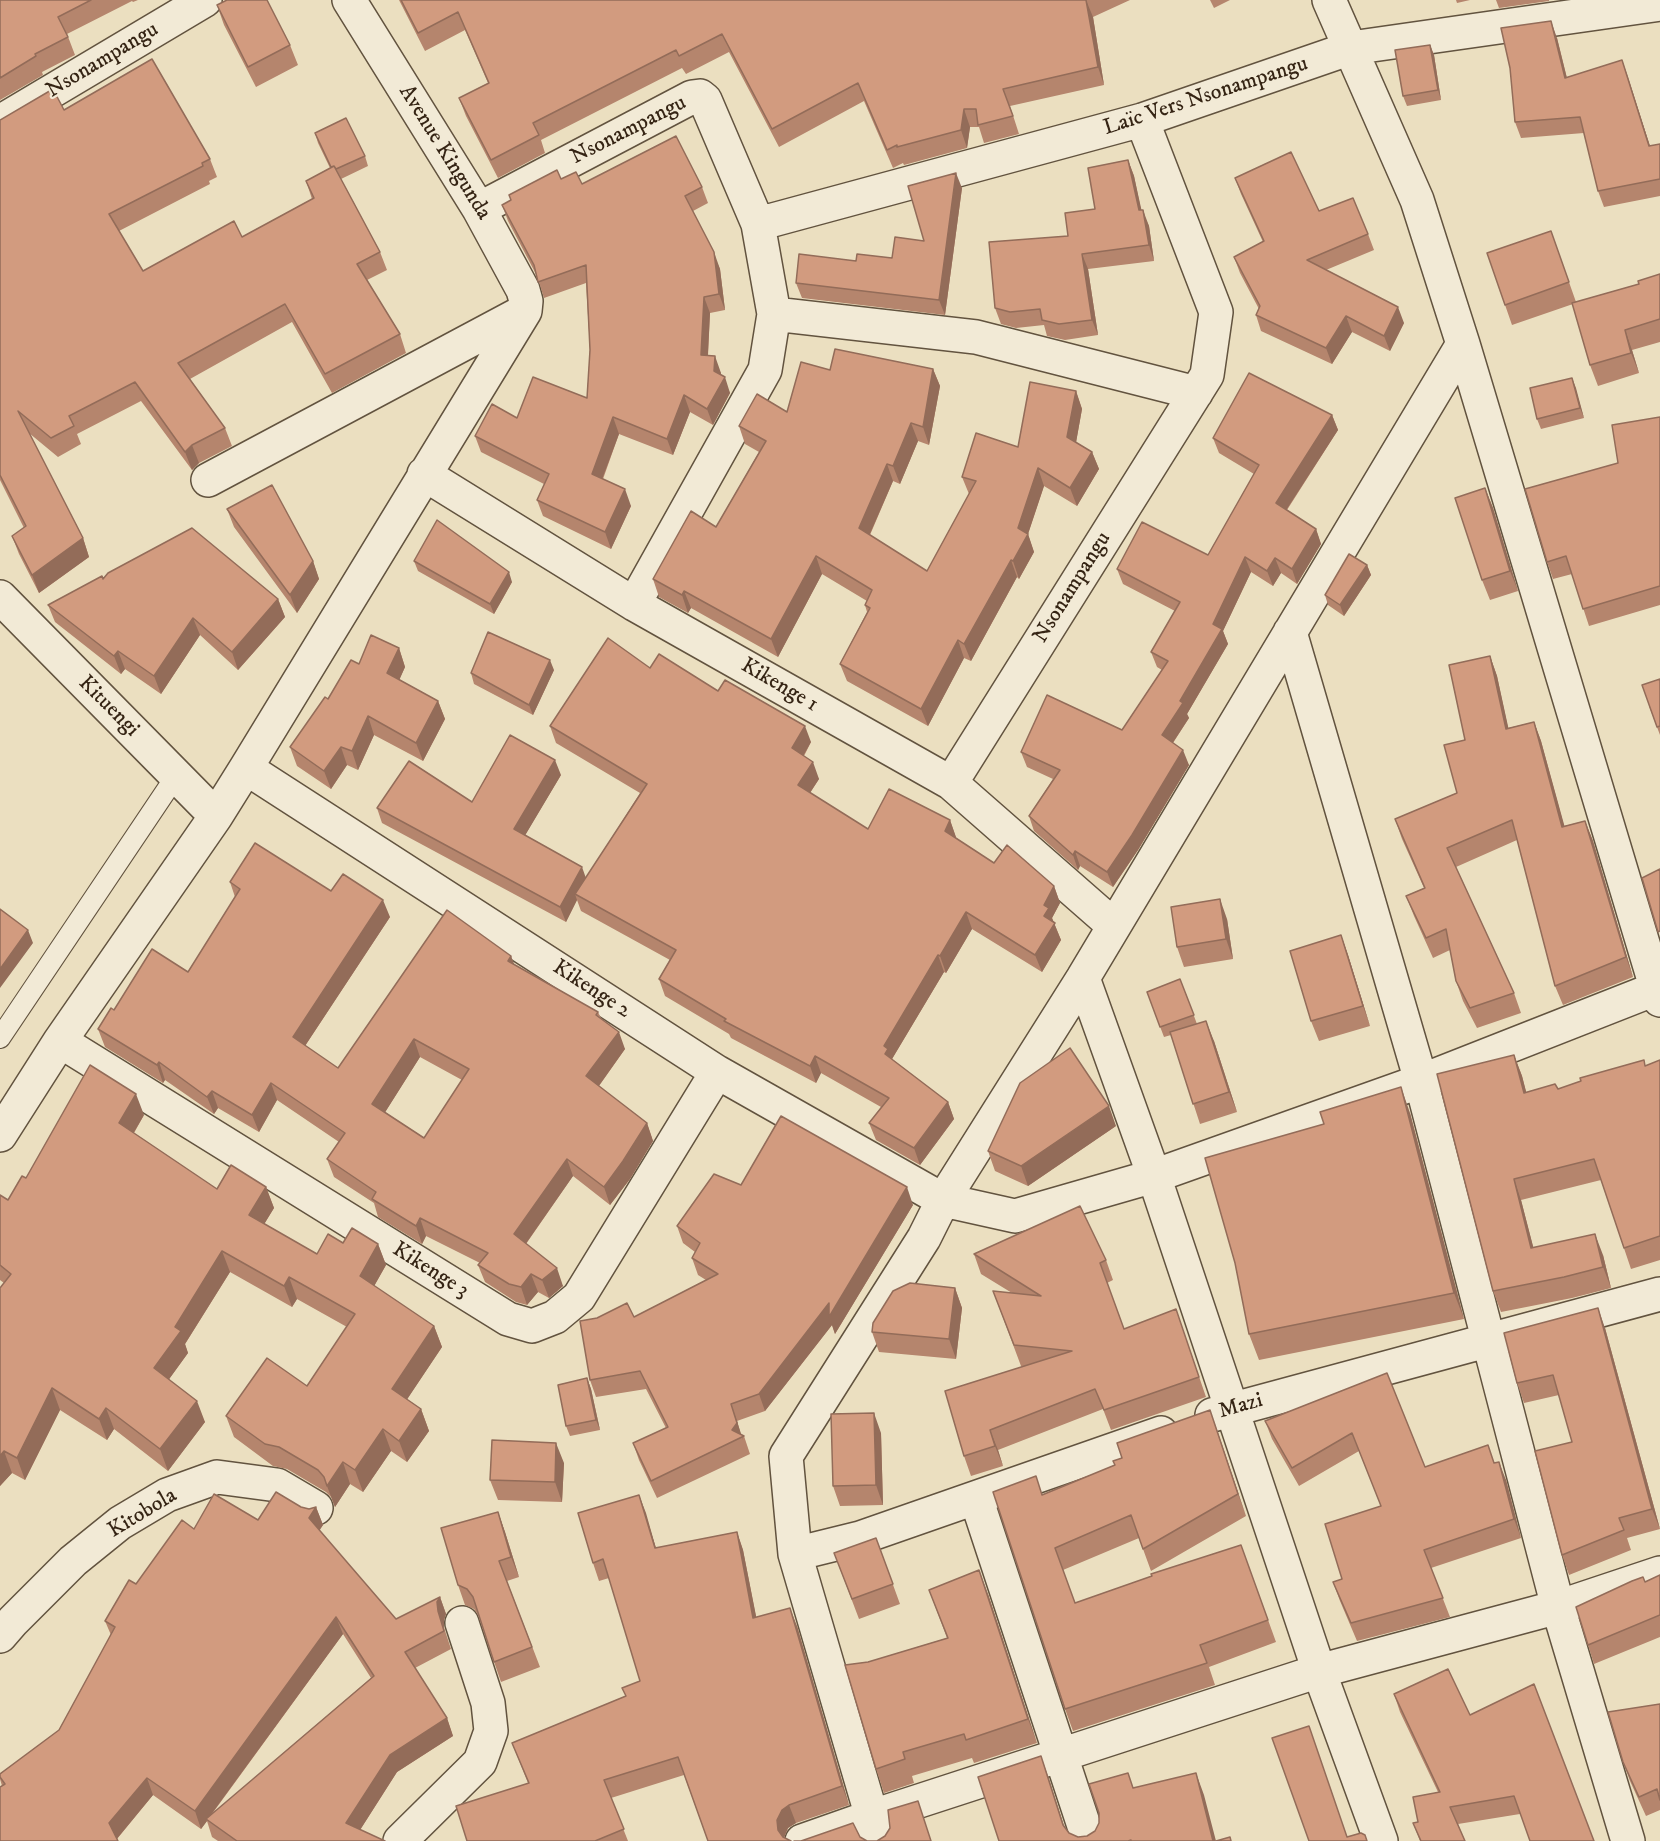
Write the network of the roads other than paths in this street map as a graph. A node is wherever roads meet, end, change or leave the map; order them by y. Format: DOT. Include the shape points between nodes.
graph roads {
  1 [pos="205,0"];
  2 [pos="349,0"];
  3 [pos="1329,0"];
  4 [pos="1660,4"];
  5 [pos="1351,48"];
  6 [pos="1142,120"];
  7 [pos="0,122"];
  8 [pos="479,209"];
  9 [pos="758,224"];
  10 [pos="525,311"];
  11 [pos="774,314"];
  12 [pos="1463,344"];
  13 [pos="1196,393"];
  14 [pos="424,474"];
  15 [pos="208,480"];
  16 [pos="0,597"];
  17 [pos="634,604"];
  18 [pos="1290,632"];
  19 [pos="246,768"];
  20 [pos="176,776"];
  21 [pos="951,783"];
  22 [pos="216,816"];
  23 [pos="1113,925"];
  24 [pos="1083,978"];
  25 [pos="1659,991"];
  26 [pos="0,1038"];
  27 [pos="60,1041"];
  28 [pos="717,1072"];
  29 [pos="1421,1081"];
  30 [pos="10,1096"];
  31 [pos="0,1135"];
  32 [pos="1154,1176"];
  33 [pos="943,1200"];
  34 [pos="1660,1294"];
  35 [pos="1488,1340"];
  36 [pos="1232,1408"];
  37 [pos="976,1498"];
  38 [pos="316,1508"];
  39 [pos="795,1554"];
  40 [pos="1660,1573"];
  41 [pos="1558,1607"];
  42 [pos="462,1623"];
  43 [pos="0,1636"];
  44 [pos="1319,1671"];
  45 [pos="1060,1755"];
  46 [pos="876,1828"];
  47 [pos="400,1841"];
  48 [pos="802,1841"];
  49 [pos="1089,1841"];
  50 [pos="1381,1841"];
  51 [pos="1628,1841"];
  1 -- 7 [label="street, Nsonampangu"];
  2 -- 8 [label="street, Avenue Kingunda"];
  3 -- 5 [label="street"];
  4 -- 5 [label="street, Laïc Vers Nsonampangu"];
  5 -- 6 [label="street, Laïc Vers Nsonampangu"];
  5 -- 12 [label="street" via="1417,200"];
  6 -- 9 [label="street, Laïc Vers Nsonampangu"];
  6 -- 13 [label="street, Nsonampangu" via="1216,312 1207,375"];
  8 -- 9 [label="street, Nsonampangu" via="700,96"];
  8 -- 10 [label="street, Avenue Kingunda" via="523,290"];
  9 -- 11 [label="street, Nsonampangu"];
  10 -- 14 [label="street"];
  10 -- 15 [label="street"];
  11 -- 13 [label="street" via="976,337"];
  11 -- 17 [label="street, Nsonampangu" via="765,370"];
  12 -- 18 [label="street"];
  12 -- 25 [label="street"];
  13 -- 21 [label="street, Nsonampangu"];
  14 -- 17 [label="street, Kikenge 1"];
  14 -- 19 [label="street"];
  16 -- 20 [label="street, Kituengi"];
  17 -- 21 [label="street, Kikenge 1"];
  18 -- 23 [label="street"];
  18 -- 29 [label="street"];
  19 -- 22 [label="street"];
  19 -- 28 [label="street, Kikenge 2"];
  20 -- 22 [label="street, Kituengi"];
  20 -- 26 [label="lane"];
  21 -- 23 [label="street, Kikenge 1"];
  22 -- 27 [label="street"];
  23 -- 24 [label="street"];
  24 -- 32 [label="street"];
  24 -- 33 [label="street"];
  25 -- 29 [label="street, Kikenge 2"];
  27 -- 28 [label="street, Kikenge 3" via="508,1319 532,1326 555,1317 579,1298"];
  27 -- 30 [label="street"];
  28 -- 33 [label="street, Kikenge 2"];
  29 -- 32 [label="street, Kikenge 2"];
  29 -- 35 [label="street"];
  30 -- 31 [label="street"];
  32 -- 33 [label="street, Kikenge 2" via="1015,1216"];
  32 -- 36 [label="street"];
  33 -- 39 [label="street" via="924,1238 786,1456"];
  34 -- 35 [label="street, Mazi"];
  35 -- 36 [label="street, Mazi"];
  35 -- 41 [label="street"];
  36 -- 37 [label="street, Mazi"];
  36 -- 44 [label="street"];
  37 -- 39 [label="street, Mazi" via="860,1538"];
  37 -- 45 [label="street"];
  38 -- 43 [label="street, Kitobola" via="277,1485 217,1477 167,1495 120,1522 73,1561"];
  39 -- 46 [label="street"];
  40 -- 41 [label="street"];
  41 -- 44 [label="street"];
  41 -- 51 [label="street"];
  42 -- 47 [label="street" via="488,1703 490,1731 480,1762"];
  44 -- 45 [label="street"];
  44 -- 50 [label="street"];
  45 -- 46 [label="street"];
  45 -- 49 [label="street"];
  46 -- 48 [label="street"];
}
